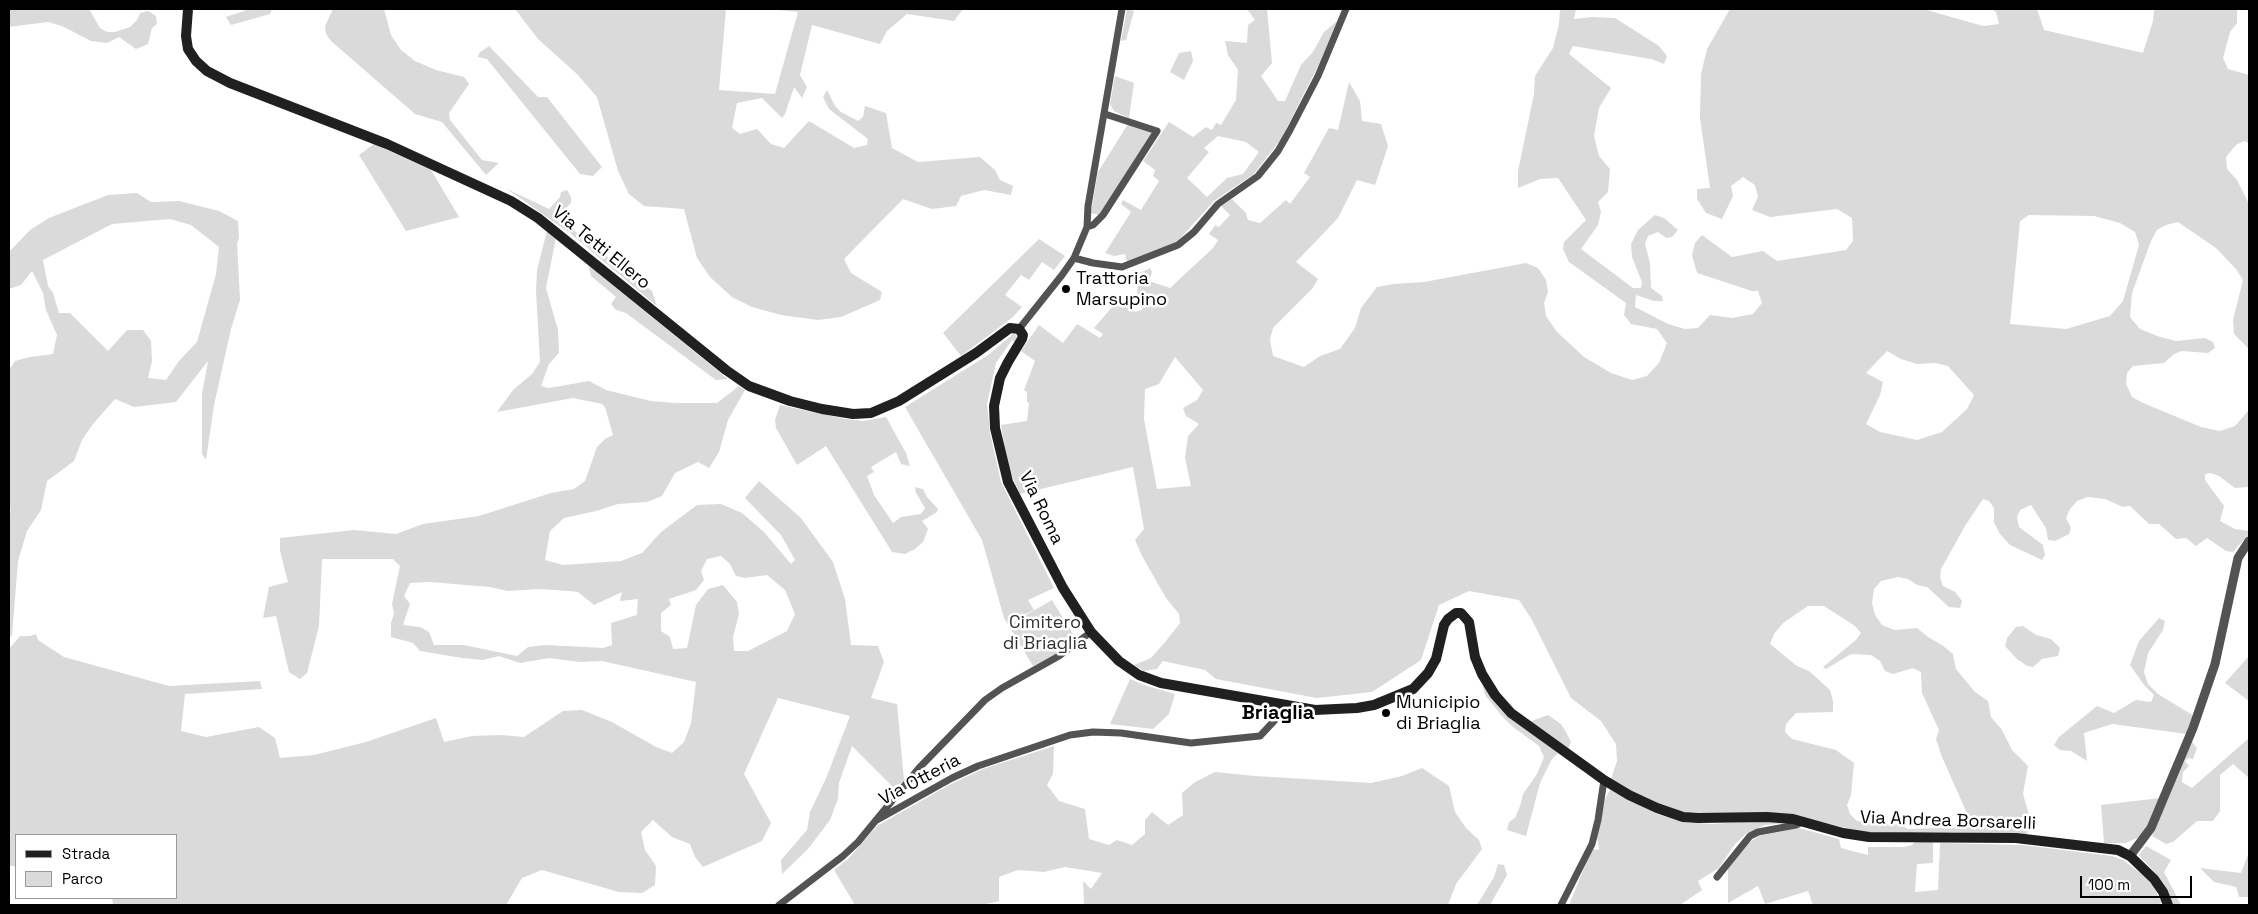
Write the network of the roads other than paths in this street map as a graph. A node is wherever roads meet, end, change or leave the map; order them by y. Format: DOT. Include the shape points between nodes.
graph roads {
  1 [pos="188,9"];
  2 [pos="1122,9"];
  3 [pos="1346,9"];
  4 [pos="1105,114"];
  5 [pos="1087,227"];
  6 [pos="1074,258"];
  7 [pos="1019,329"];
  8 [pos="2249,541"];
  9 [pos="1091,632"];
  10 [pos="1290,705"];
  11 [pos="1604,780"];
  12 [pos="876,820"];
  13 [pos="1804,821"];
  14 [pos="2130,856"];
  15 [pos="1718,877"];
  16 [pos="779,905"];
  17 [pos="1561,905"];
  18 [pos="2168,905"];
  1 -- 7 [label="main road, Via Tetti Ellero" via="188,49 207,71 387,144 512,200 726,370 749,386 790,402 843,413 871,413 899,401 1010,328"];
  2 -- 4 [label="street"];
  3 -- 6 [label="street" via="1318,76 1290,130 1258,176 1218,204 1178,245 1122,268"];
  4 -- 5 [label="street"];
  4 -- 5 [label="street, Via Roma" via="1157,131 1103,215"];
  5 -- 6 [label="street, Via Roma"];
  6 -- 7 [label="street, Via Roma"];
  7 -- 9 [label="main road, Via Roma" via="1022,340 1000,378 994,406 1002,462 1013,493 1063,588"];
  8 -- 14 [label="street" via="2238,558 2215,664 2197,719 2151,828"];
  9 -- 10 [label="main road, Via Roma" via="1130,670 1150,680"];
  9 -- 12 [label="street, Via Otteria" via="1059,656 985,700 919,768"];
  10 -- 11 [label="main road, Via Andrea Borsarelli" via="1315,710 1357,708 1374,705 1413,689 1436,659 1444,625 1456,613 1461,613 1469,622 1478,665 1503,706"];
  10 -- 12 [label="street, Via Otteria" via="1260,736 1191,743 1121,733 1070,735 978,766"];
  11 -- 13 [label="main road, Via Andrea Borsarelli" via="1641,801 1683,816 1719,819 1779,817"];
  11 -- 17 [label="street" via="1592,844"];
  12 -- 16 [label="street" via="843,856"];
  13 -- 14 [label="main road, Via Andrea Borsarelli" via="1869,837 2016,838 2118,850"];
  13 -- 15 [label="street" via="1750,836"];
  14 -- 18 [label="main road, Via Andrea Borsarelli" via="2163,892"];
}
